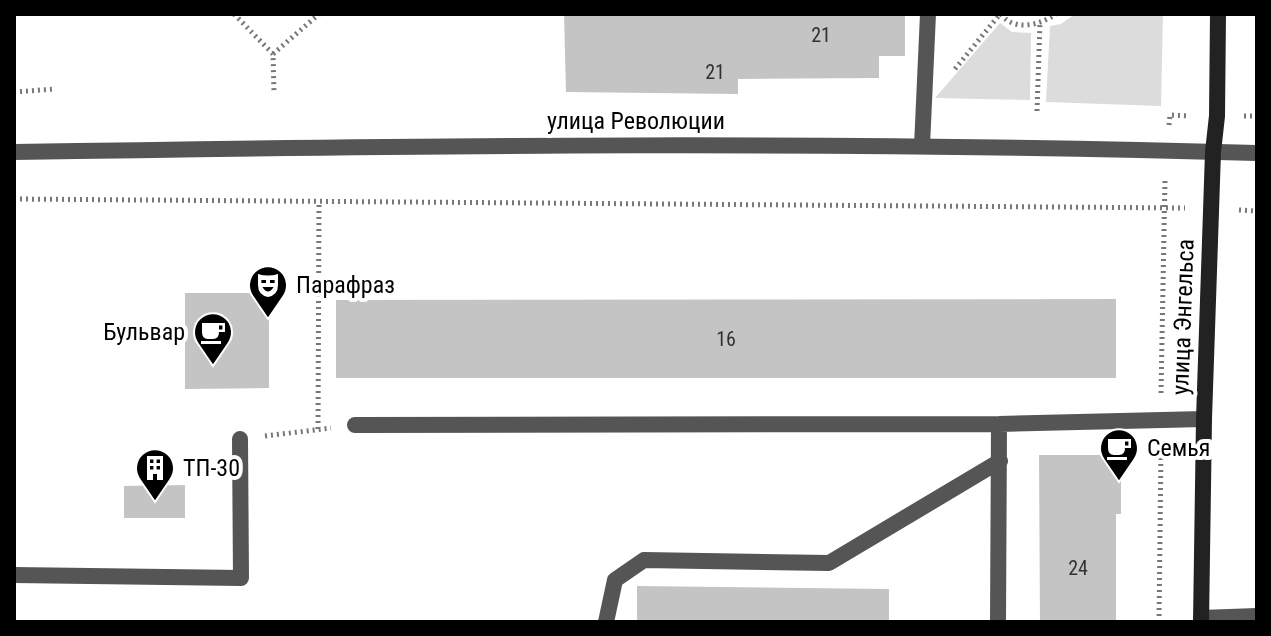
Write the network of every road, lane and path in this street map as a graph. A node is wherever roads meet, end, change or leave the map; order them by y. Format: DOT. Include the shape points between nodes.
graph roads {
  1 [pos="234,14"];
  2 [pos="319,14"];
  3 [pos="928,14"];
  4 [pos="1000,14"];
  5 [pos="1056,14"];
  6 [pos="1218,14"];
  7 [pos="1040,22"];
  8 [pos="273,54"];
  9 [pos="55,89"];
  10 [pos="14,92"];
  11 [pos="274,93"];
  12 [pos="924,108"];
  13 [pos="1037,111"];
  14 [pos="922,146"];
  15 [pos="14,152"];
  16 [pos="1213,152"];
  17 [pos="1257,153"];
  18 [pos="14,199"];
  19 [pos="319,202"];
  20 [pos="1211,209"];
  21 [pos="1204,419"];
  22 [pos="999,424"];
  23 [pos="355,425"];
  24 [pos="318,429"];
  25 [pos="240,439"];
  26 [pos="1000,461"];
  27 [pos="14,575"];
  28 [pos="1257,616"];
  29 [pos="1201,620"];
  30 [pos="606,622"];
  31 [pos="998,622"];
  1 -- 8 [label="path"];
  2 -- 8 [label="path"];
  3 -- 12 [label="street"];
  4 -- 7 [label="path" via="1011,24"];
  4 -- 12 [label="path"];
  5 -- 7 [label="path"];
  6 -- 16 [label="main road, улица Энгельса"];
  7 -- 13 [label="path"];
  8 -- 11 [label="path"];
  9 -- 10 [label="path"];
  12 -- 14 [label="street"];
  14 -- 15 [label="street, улица Революции" via="508,144"];
  14 -- 16 [label="street, улица Революции"];
  16 -- 17 [label="street, улица Революции"];
  16 -- 20 [label="main road, улица Энгельса"];
  18 -- 19 [label="path"];
  19 -- 20 [label="path"];
  19 -- 24 [label="path"];
  20 -- 21 [label="main road, улица Энгельса"];
  21 -- 22 [label="street"];
  21 -- 29 [label="main road, улица Энгельса"];
  22 -- 23 [label="street"];
  22 -- 26 [label="street"];
  23 -- 24 [label="path"];
  24 -- 25 [label="path"];
  25 -- 27 [label="street" via="241,578"];
  26 -- 30 [label="street" via="829,563 644,560 615,580"];
  26 -- 31 [label="street"];
  28 -- 29 [label="street"];
}
